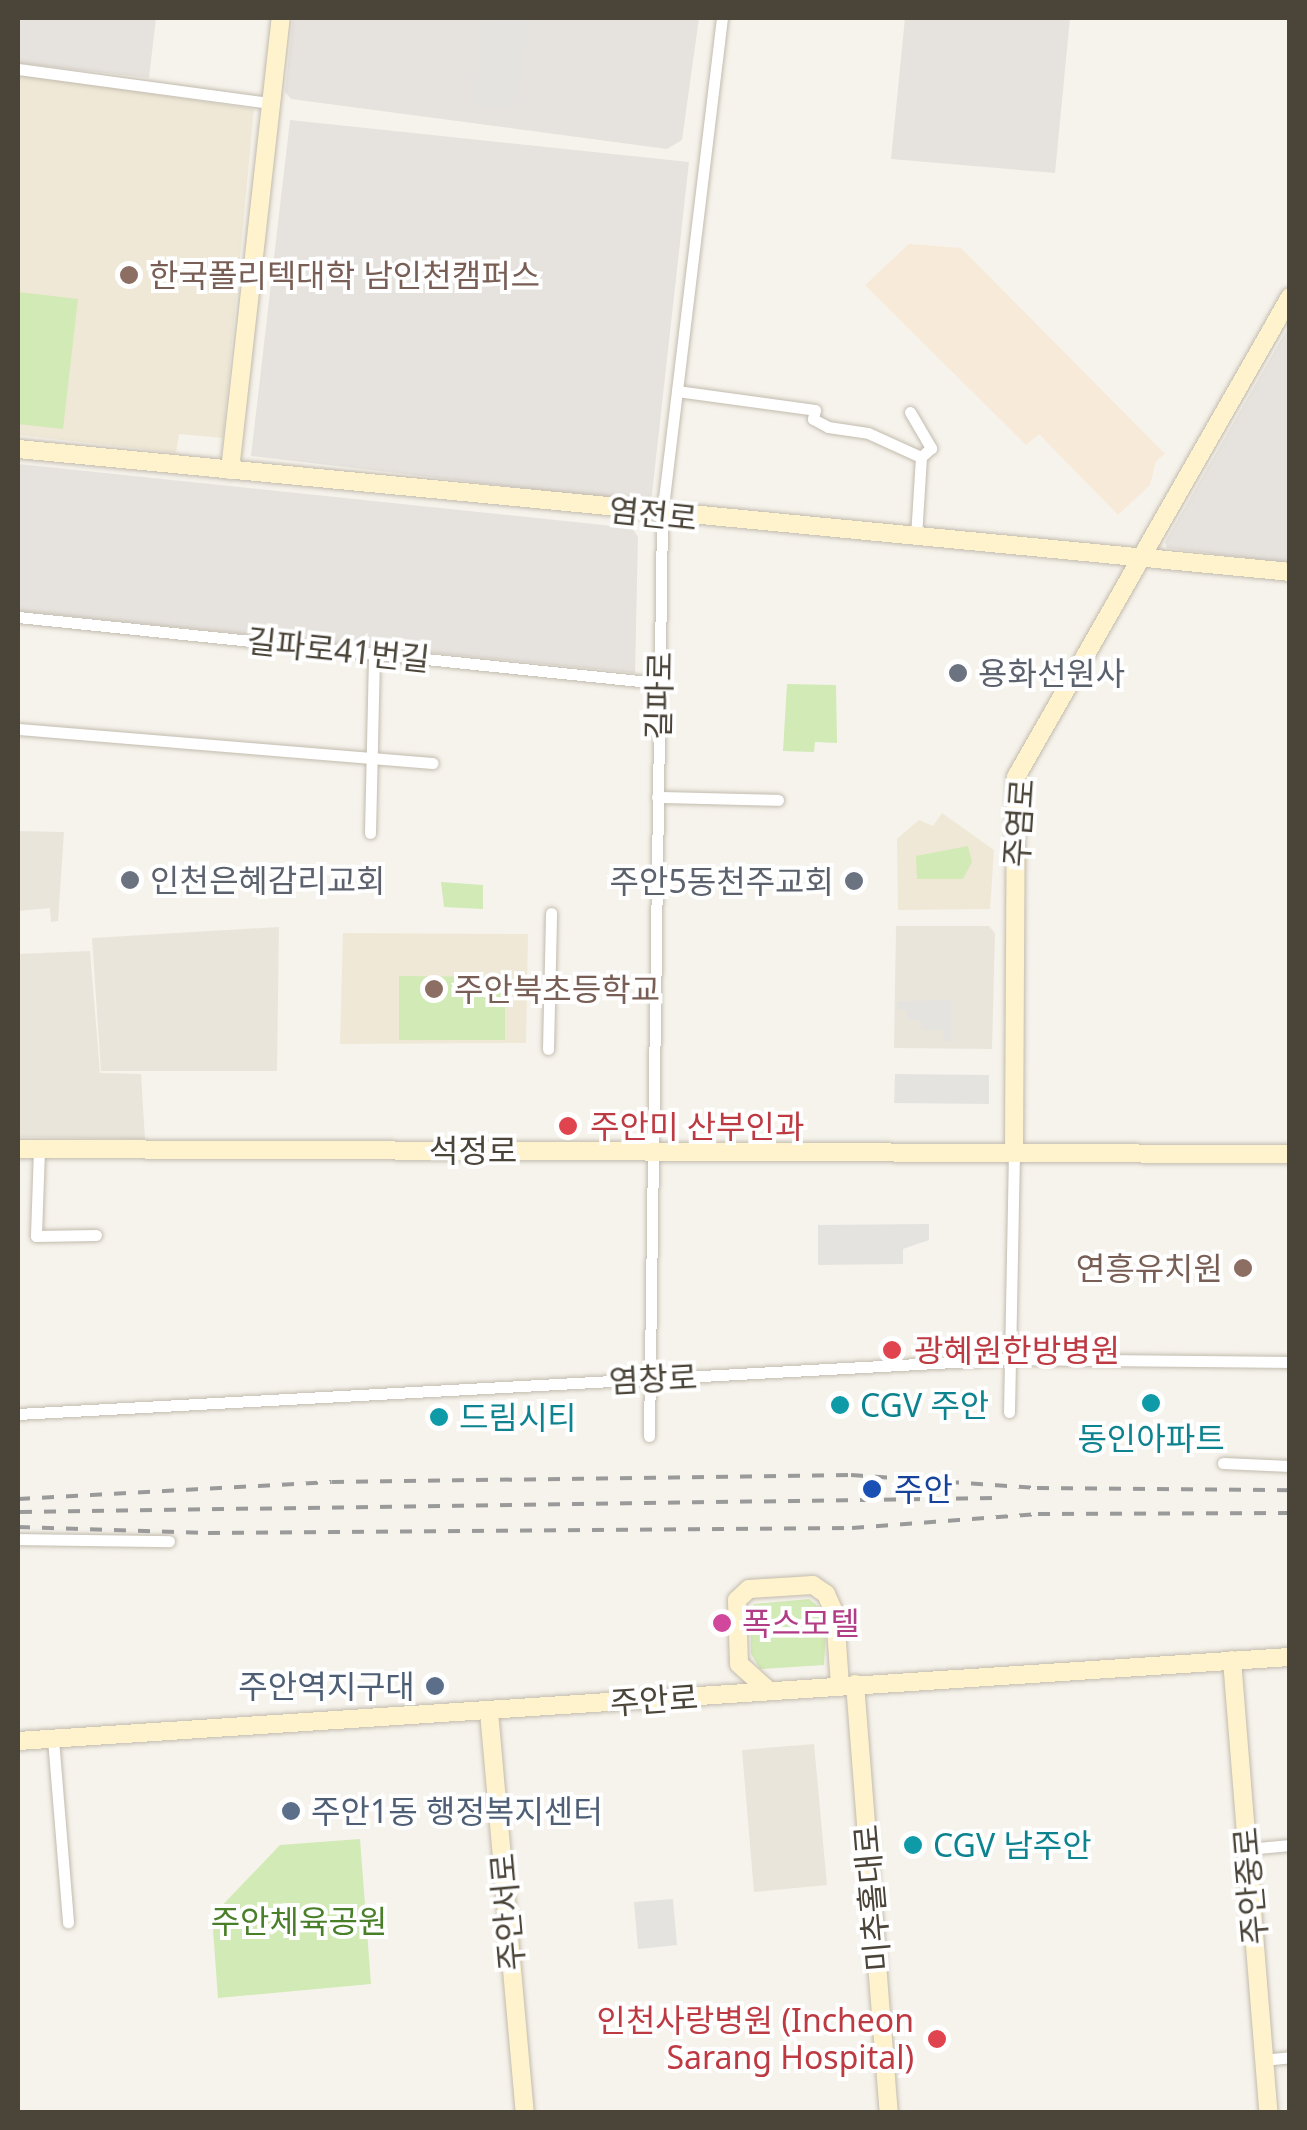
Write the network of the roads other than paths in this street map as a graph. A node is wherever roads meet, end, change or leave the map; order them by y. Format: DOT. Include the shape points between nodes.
graph roads {
  1 [pos="281,18"];
  2 [pos="722,18"];
  3 [pos="18,68"];
  4 [pos="271,103"];
  5 [pos="1290,296"];
  6 [pos="677,391"];
  7 [pos="910,412"];
  8 [pos="18,449"];
  9 [pos="922,457"];
  10 [pos="230,470"];
  11 [pos="662,515"];
  12 [pos="916,537"];
  13 [pos="1141,556"];
  14 [pos="1290,572"];
  15 [pos="18,617"];
  16 [pos="374,653"];
  17 [pos="659,684"];
  18 [pos="18,729"];
  19 [pos="371,762"];
  20 [pos="433,763"];
  21 [pos="657,797"];
  22 [pos="778,800"];
  23 [pos="370,833"];
  24 [pos="551,913"];
  25 [pos="548,1048"];
  26 [pos="18,1149"];
  27 [pos="39,1149"];
  28 [pos="650,1151"];
  29 [pos="1014,1152"];
  30 [pos="1290,1154"];
  31 [pos="96,1235"];
  32 [pos="1009,1359"];
  33 [pos="1290,1362"];
  34 [pos="649,1378"];
  35 [pos="1009,1412"];
  36 [pos="18,1414"];
  37 [pos="649,1436"];
  38 [pos="1223,1464"];
  39 [pos="1290,1466"];
  40 [pos="18,1539"];
  41 [pos="170,1541"];
  42 [pos="1290,1657"];
  43 [pos="1232,1660"];
  44 [pos="847,1685"];
  45 [pos="770,1691"];
  46 [pos="489,1712"];
  47 [pos="53,1739"];
  48 [pos="18,1741"];
  49 [pos="1290,1845"];
  50 [pos="1247,1849"];
  51 [pos="68,1922"];
  52 [pos="1290,2058"];
  53 [pos="1264,2060"];
  54 [pos="525,2112"];
  55 [pos="890,2112"];
  56 [pos="1268,2112"];
  1 -- 4 [label="street"];
  2 -- 6 [label="street, 길파로"];
  3 -- 4 [label="street"];
  4 -- 10 [label="street"];
  5 -- 13 [label="street, 주염로"];
  6 -- 9 [label="street" via="815,410 813,419 828,427 880,436"];
  6 -- 11 [label="street, 길파로"];
  7 -- 9 [label="street" via="931,448"];
  8 -- 10 [label="street, 염전로"];
  9 -- 12 [label="street"];
  10 -- 11 [label="street, 염전로"];
  11 -- 12 [label="street, 염전로"];
  11 -- 17 [label="street, 길파로"];
  12 -- 13 [label="street, 염전로"];
  13 -- 14 [label="street, 염전로"];
  13 -- 29 [label="street, 주염로" via="1016,777"];
  15 -- 16 [label="street, 길파로41번길"];
  16 -- 17 [label="street, 길파로41번길"];
  16 -- 19 [label="street"];
  17 -- 21 [label="street, 길파로"];
  18 -- 19 [label="street"];
  19 -- 20 [label="street"];
  19 -- 23 [label="street"];
  21 -- 22 [label="street"];
  21 -- 28 [label="street, 길파로"];
  24 -- 25 [label="street"];
  26 -- 27 [label="street, 석정로"];
  27 -- 28 [label="street, 석정로"];
  27 -- 31 [label="street" via="36,1236"];
  28 -- 29 [label="street, 석정로"];
  28 -- 34 [label="street, 길파로"];
  29 -- 30 [label="street, 석정로"];
  29 -- 32 [label="street, 주염로"];
  32 -- 33 [label="street, 염창로"];
  32 -- 34 [label="street, 염창로"];
  32 -- 35 [label="street, 주염로"];
  34 -- 36 [label="street, 염창로"];
  34 -- 37 [label="street, 길파로"];
  38 -- 39 [label="street"];
  40 -- 41 [label="street"];
  42 -- 43 [label="street, 주안로"];
  43 -- 44 [label="street, 주안로"];
  43 -- 50 [label="street, 주안중로"];
  44 -- 45 [label="street, 주안로"];
  44 -- 45 [label="street" via="826,1594 812,1585 749,1589 737,1600 739,1664"];
  44 -- 55 [label="street, 미추홀대로"];
  45 -- 46 [label="street, 주안로"];
  46 -- 47 [label="street, 주안로"];
  46 -- 54 [label="street, 주안서로"];
  47 -- 48 [label="street, 주안로"];
  47 -- 51 [label="street"];
  49 -- 50 [label="street"];
  50 -- 53 [label="street, 주안중로"];
  52 -- 53 [label="street"];
  53 -- 56 [label="street, 주안중로"];
}
